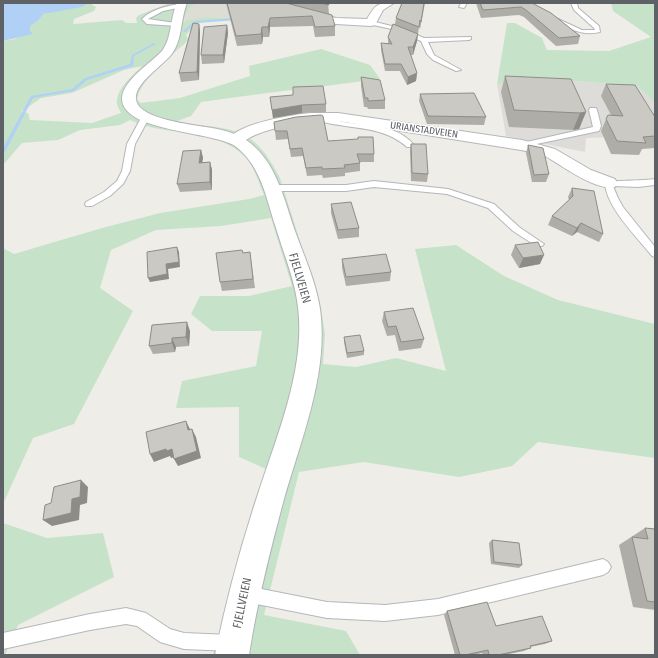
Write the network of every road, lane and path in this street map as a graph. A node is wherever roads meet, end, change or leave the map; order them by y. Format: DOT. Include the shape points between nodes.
graph roads {
  1 [pos="267,3"];
  2 [pos="389,3"];
  3 [pos="574,3"];
  4 [pos="179,11"];
  5 [pos="548,16"];
  6 [pos="371,23"];
  7 [pos="470,38"];
  8 [pos="423,40"];
  9 [pos="458,70"];
  10 [pos="593,110"];
  11 [pos="319,117"];
  12 [pos="145,118"];
  13 [pos="235,140"];
  14 [pos="410,145"];
  15 [pos="522,145"];
  16 [pos="655,182"];
  17 [pos="609,183"];
  18 [pos="638,184"];
  19 [pos="271,188"];
  20 [pos="655,189"];
  21 [pos="89,204"];
  22 [pos="539,244"];
  23 [pos="655,254"];
  24 [pos="603,567"];
  25 [pos="243,594"];
  26 [pos="3,641"];
  27 [pos="233,649"];
  1 -- 6 [label="main road" via="336,20"];
  2 -- 6 [label="main road" via="379,8"];
  3 -- 5 [label="lane" via="576,9 597,27 598,31 579,32"];
  4 -- 4 [label="lane" via="169,7 145,19 147,22"];
  4 -- 12 [label="main road, FJELLVEIEN" via="174,40 169,49 130,93 133,110"];
  6 -- 8 [label="lane" via="398,29"];
  7 -- 8 [label="lane"];
  8 -- 9 [label="lane" via="427,42 433,57"];
  10 -- 15 [label="lane" via="596,129"];
  11 -- 13 [label="main road, URIANSTADVEIEN" via="282,122 253,130"];
  11 -- 14 [label="lane" via="346,126 385,130 404,138"];
  11 -- 15 [label="main road, URIANSTADVEIEN" via="338,117"];
  12 -- 13 [label="main road, FJELLVEIEN"];
  12 -- 21 [label="lane" via="131,144 126,171 120,182 107,194"];
  13 -- 19 [label="main road, FJELLVEIEN" via="248,148 257,158"];
  15 -- 17 [label="main road, URIANSTADVEIEN" via="549,152 585,173"];
  16 -- 18 [label="lane, URIANSTADVEIEN"];
  17 -- 18 [label="lane, URIANSTADVEIEN"];
  17 -- 23 [label="lane" via="610,193 628,221"];
  18 -- 20 [label="lane"];
  19 -- 22 [label="lane" via="346,188 374,184 448,192 487,204 516,229"];
  19 -- 25 [label="main road, FJELLVEIEN" via="307,297 310,347 294,420"];
  24 -- 25 [label="lane" via="438,607 385,613 327,610"];
  25 -- 27 [label="main road, FJELLVEIEN"];
  26 -- 27 [label="lane" via="126,616 140,620 166,636 184,641 211,641"];
}
